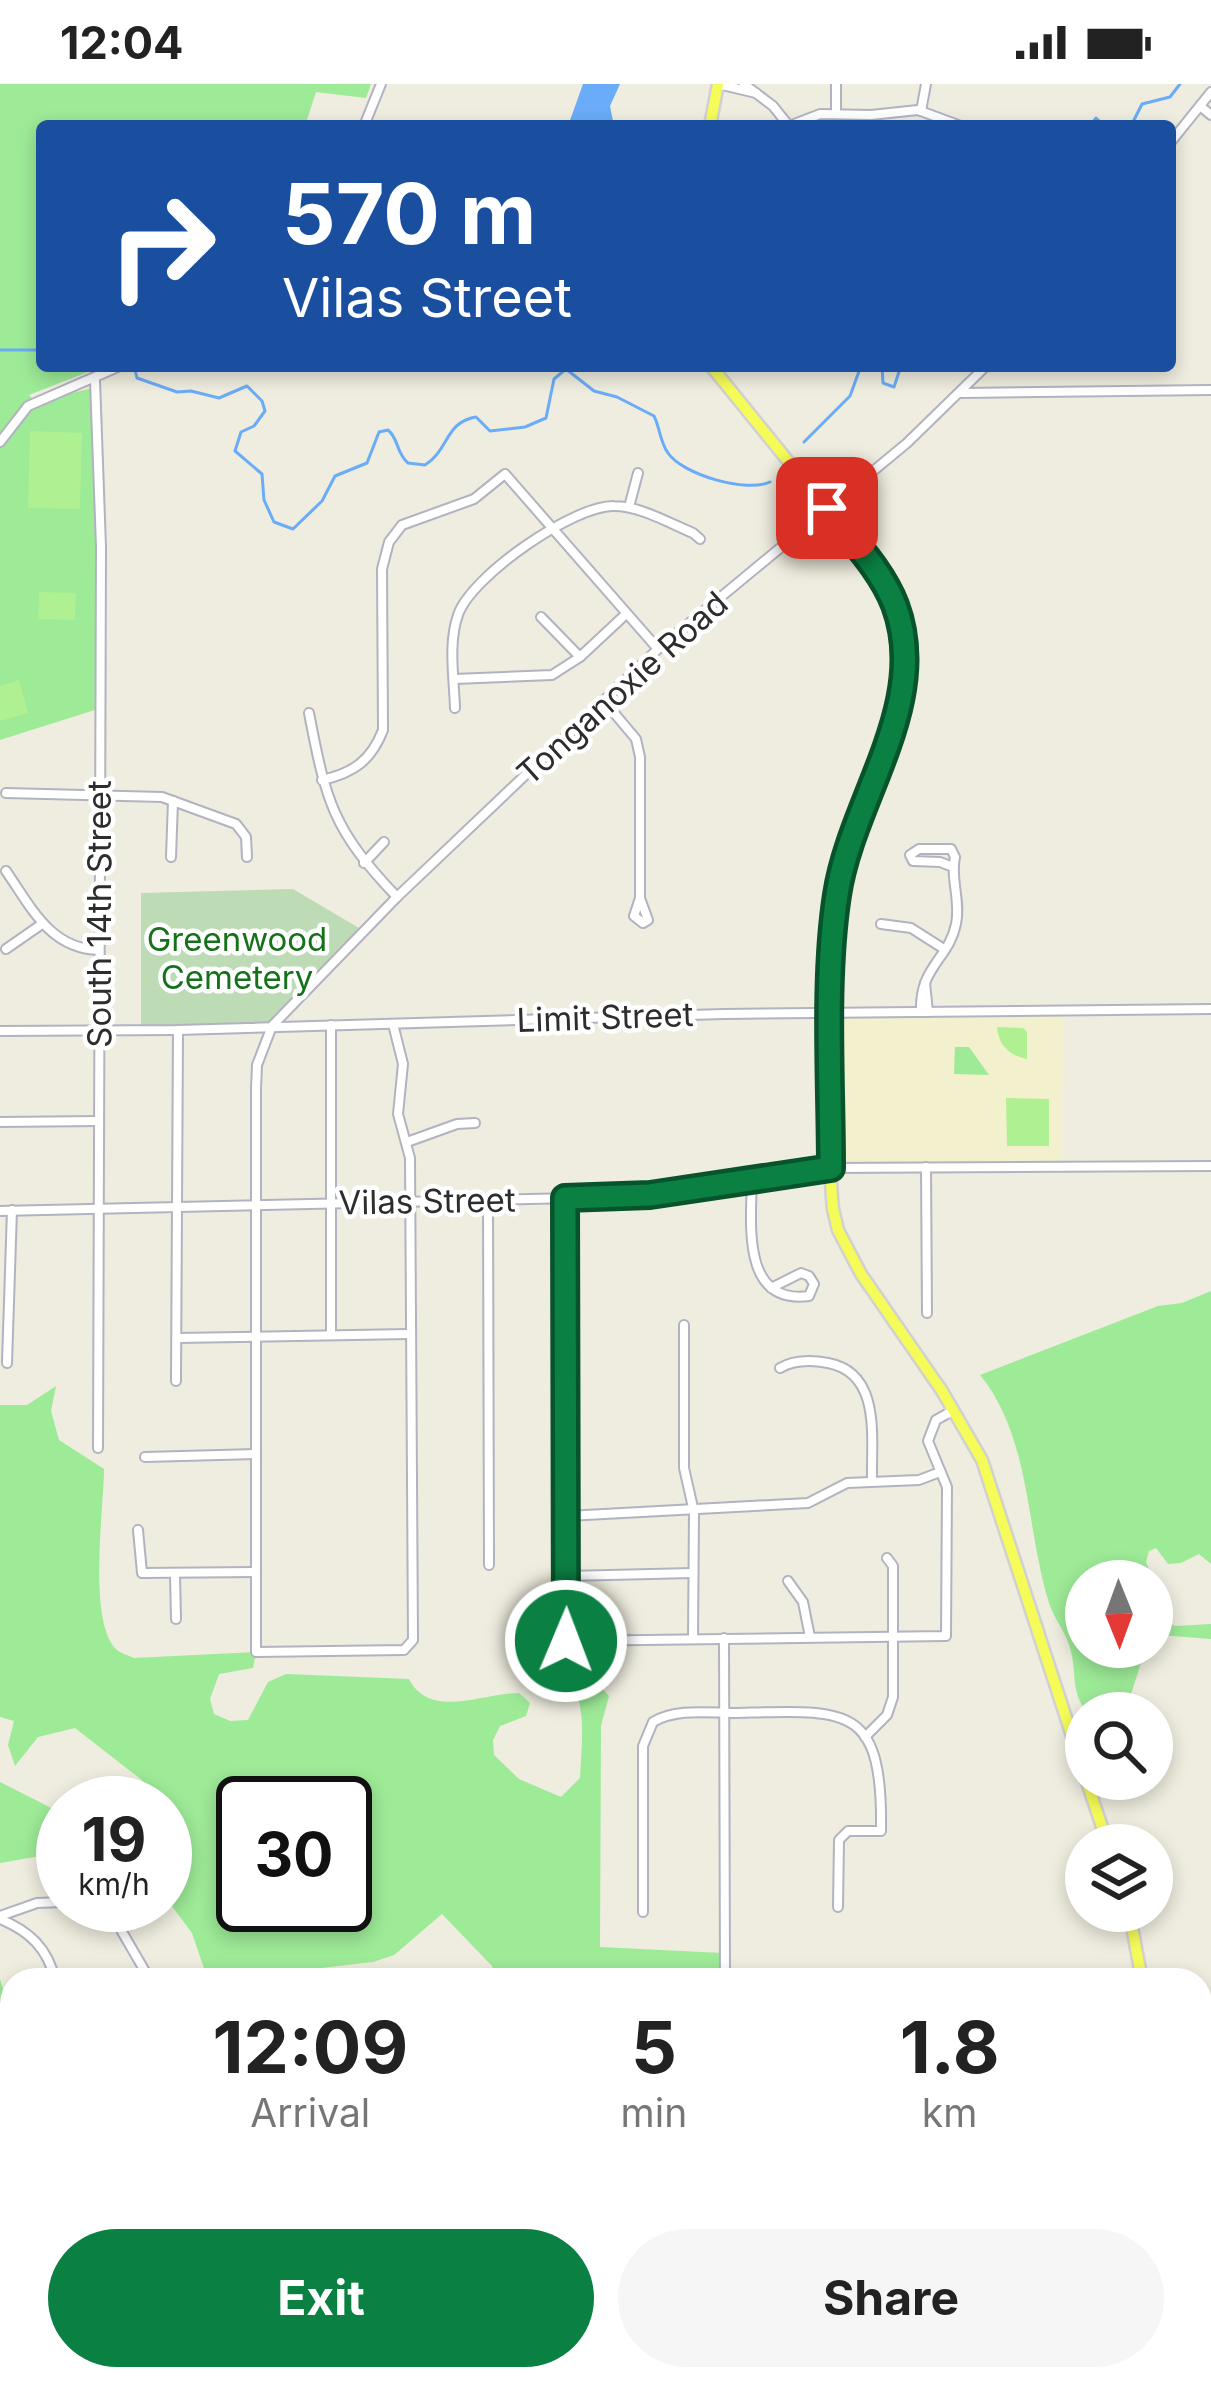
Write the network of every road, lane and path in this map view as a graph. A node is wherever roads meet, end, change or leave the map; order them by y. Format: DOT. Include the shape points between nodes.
graph roads {
  1 [pos="381,84"];
  2 [pos="718,84"];
  3 [pos="744,84"];
  4 [pos="836,84"];
  5 [pos="926,84"];
  6 [pos="757,94"];
  7 [pos="1207,101"];
  8 [pos="921,110"];
  9 [pos="836,112"];
  10 [pos="1211,115"];
  11 [pos="366,120"];
  12 [pos="711,120"];
  13 [pos="784,120"];
  14 [pos="798,120"];
  15 [pos="946,120"];
  16 [pos="1176,136"];
  17 [pos="109,372"];
  18 [pos="716,372"];
  19 [pos="981,372"];
  20 [pos="94,380"];
  21 [pos="1211,390"];
  22 [pos="962,393"];
  23 [pos="0,442"];
  24 [pos="638,473"];
  25 [pos="629,507"];
  26 [pos="827,508"];
  27 [pos="554,530"];
  28 [pos="700,539"];
  29 [pos="626,614"];
  30 [pos="541,617"];
  31 [pos="658,649"];
  32 [pos="580,658"];
  33 [pos="454,679"];
  34 [pos="604,701"];
  35 [pos="454,708"];
  36 [pos="309,713"];
  37 [pos="322,780"];
  38 [pos="6,793"];
  39 [pos="99,794"];
  40 [pos="172,801"];
  41 [pos="384,842"];
  42 [pos="171,857"];
  43 [pos="247,857"];
  44 [pos="364,862"];
  45 [pos="953,867"];
  46 [pos="6,871"];
  47 [pos="397,897"];
  48 [pos="640,898"];
  49 [pos="42,924"];
  50 [pos="881,924"];
  51 [pos="6,949"];
  52 [pos="944,949"];
  53 [pos="99,950"];
  54 [pos="1211,1009"];
  55 [pos="924,1012"];
  56 [pos="832,1013"];
  57 [pos="331,1024"];
  58 [pos="393,1024"];
  59 [pos="272,1027"];
  60 [pos="99,1029"];
  61 [pos="0,1030"];
  62 [pos="178,1030"];
  63 [pos="98,1120"];
  64 [pos="0,1122"];
  65 [pos="475,1123"];
  66 [pos="407,1142"];
  67 [pos="1211,1166"];
  68 [pos="926,1167"];
  69 [pos="831,1168"];
  70 [pos="752,1178"];
  71 [pos="565,1198"];
  72 [pos="488,1199"];
  73 [pos="410,1201"];
  74 [pos="332,1202"];
  75 [pos="256,1205"];
  76 [pos="177,1207"];
  77 [pos="98,1209"];
  78 [pos="0,1210"];
  79 [pos="12,1210"];
  80 [pos="771,1288"];
  81 [pos="926,1313"];
  82 [pos="684,1325"];
  83 [pos="409,1334"];
  84 [pos="331,1335"];
  85 [pos="256,1337"];
  86 [pos="177,1338"];
  87 [pos="8,1363"];
  88 [pos="780,1368"];
  89 [pos="176,1381"];
  90 [pos="954,1409"];
  91 [pos="98,1448"];
  92 [pos="256,1454"];
  93 [pos="145,1456"];
  94 [pos="940,1472"];
  95 [pos="872,1480"];
  96 [pos="694,1511"];
  97 [pos="567,1516"];
  98 [pos="138,1530"];
  99 [pos="887,1558"];
  100 [pos="488,1565"];
  101 [pos="256,1572"];
  102 [pos="693,1573"];
  103 [pos="175,1574"];
  104 [pos="567,1576"];
  105 [pos="788,1581"];
  106 [pos="176,1619"];
  107 [pos="724,1637"];
  108 [pos="810,1637"];
  109 [pos="893,1637"];
  110 [pos="693,1638"];
  111 [pos="725,1713"];
  112 [pos="1065,1715"];
  113 [pos="865,1737"];
  114 [pos="36,1906"];
  115 [pos="838,1907"];
  116 [pos="21,1909"];
  117 [pos="643,1912"];
  118 [pos="0,1917"];
  119 [pos="21,1928"];
  120 [pos="123,1932"];
  121 [pos="1134,1932"];
  122 [pos="53,1968"];
  123 [pos="143,1968"];
  124 [pos="725,1968"];
  125 [pos="1140,1968"];
  1 -- 11 [label="street"];
  2 -- 6 [label="street"];
  2 -- 12 [label="main road"];
  3 -- 6 [label="street"];
  4 -- 9 [label="street"];
  5 -- 8 [label="street"];
  6 -- 13 [label="street"];
  7 -- 10 [label="street"];
  7 -- 16 [label="street"];
  8 -- 9 [label="street"];
  8 -- 15 [label="street"];
  9 -- 14 [label="street"];
  17 -- 20 [label="street"];
  18 -- 26 [label="main road"];
  19 -- 22 [label="street, Tonganoxie Road"];
  20 -- 23 [label="street" via="28,406"];
  20 -- 39 [label="street, South 14th Street"];
  21 -- 22 [label="street"];
  22 -- 26 [label="street, Tonganoxie Road"];
  24 -- 25 [label="street"];
  25 -- 27 [label="street" via="596,507"];
  25 -- 28 [label="street"];
  26 -- 31 [label="street, Tonganoxie Road"];
  26 -- 56 [label="main road" via="895,605 905,667 898,712 842,870"];
  27 -- 29 [label="street"];
  27 -- 33 [label="street" via="485,576 464,601 453,634"];
  27 -- 37 [label="street" via="505,474 474,499 402,525 382,568 382,730 359,766"];
  29 -- 31 [label="street"];
  29 -- 32 [label="street"];
  30 -- 32 [label="street"];
  31 -- 34 [label="street, Tonganoxie Road"];
  32 -- 33 [label="street" via="541,678"];
  33 -- 35 [label="street"];
  34 -- 47 [label="street, Tonganoxie Road"];
  34 -- 48 [label="street" via="626,723 640,757"];
  36 -- 37 [label="street"];
  37 -- 44 [label="street" via="335,819"];
  38 -- 39 [label="street"];
  39 -- 40 [label="street"];
  39 -- 53 [label="street, South 14th Street"];
  40 -- 42 [label="street"];
  40 -- 43 [label="street" via="240,827"];
  41 -- 44 [label="street"];
  44 -- 47 [label="street"];
  45 -- 45 [label="street" via="951,849 910,855 914,861"];
  45 -- 52 [label="street" via="958,913"];
  46 -- 49 [label="street"];
  47 -- 59 [label="street, Tonganoxie Road"];
  49 -- 51 [label="street"];
  49 -- 53 [label="street" via="72,946"];
  50 -- 52 [label="street" via="911,928"];
  52 -- 55 [label="street" via="925,981"];
  53 -- 60 [label="street, South 14th Street"];
  54 -- 55 [label="street, Limit Street"];
  55 -- 56 [label="street, Limit Street"];
  56 -- 58 [label="street, Limit Street"];
  56 -- 69 [label="main road"];
  57 -- 58 [label="street, Limit Street"];
  57 -- 59 [label="street, Limit Street"];
  57 -- 74 [label="street"];
  58 -- 66 [label="street"];
  59 -- 62 [label="street, Limit Street"];
  59 -- 75 [label="street" via="257,1065"];
  60 -- 61 [label="street, Limit Street"];
  60 -- 62 [label="street, Limit Street"];
  60 -- 63 [label="street, South 14th Street"];
  62 -- 76 [label="street"];
  63 -- 64 [label="street"];
  63 -- 77 [label="street, South 14th Street"];
  65 -- 66 [label="street"];
  66 -- 73 [label="street"];
  67 -- 68 [label="street, Vilas Street"];
  68 -- 69 [label="street, Vilas Street"];
  68 -- 81 [label="street"];
  69 -- 70 [label="street, Vilas Street"];
  69 -- 90 [label="main road" via="833,1209 848,1252"];
  70 -- 71 [label="street, Vilas Street" via="650,1195"];
  70 -- 80 [label="street" via="752,1249"];
  71 -- 72 [label="street, Vilas Street"];
  71 -- 97 [label="street"];
  72 -- 73 [label="street, Vilas Street"];
  72 -- 100 [label="street"];
  73 -- 74 [label="street, Vilas Street"];
  73 -- 83 [label="street"];
  74 -- 75 [label="street, Vilas Street"];
  74 -- 84 [label="street"];
  75 -- 76 [label="street, Vilas Street"];
  75 -- 85 [label="street"];
  76 -- 77 [label="street, Vilas Street"];
  76 -- 86 [label="street"];
  77 -- 79 [label="street, Vilas Street"];
  77 -- 91 [label="street, South 14th Street"];
  78 -- 79 [label="street, Vilas Street"];
  79 -- 87 [label="street"];
  80 -- 80 [label="street" via="809,1296 814,1284 806,1274"];
  82 -- 96 [label="street" via="684,1468"];
  83 -- 84 [label="street"];
  83 -- 101 [label="street" via="411,1644 256,1652"];
  84 -- 85 [label="street"];
  85 -- 86 [label="street"];
  85 -- 92 [label="street"];
  86 -- 89 [label="street"];
  88 -- 95 [label="street" via="835,1364 862,1384 871,1412"];
  90 -- 94 [label="street" via="936,1420 928,1441"];
  90 -- 112 [label="main road" via="988,1479"];
  92 -- 93 [label="street"];
  92 -- 101 [label="street"];
  94 -- 95 [label="street"];
  94 -- 109 [label="street" via="946,1636"];
  95 -- 96 [label="street" via="808,1503"];
  96 -- 97 [label="street"];
  96 -- 102 [label="street"];
  97 -- 104 [label="street"];
  98 -- 103 [label="street" via="142,1573"];
  99 -- 109 [label="street"];
  101 -- 103 [label="street"];
  102 -- 104 [label="street"];
  102 -- 110 [label="street"];
  103 -- 106 [label="street"];
  104 -- 110 [label="street" via="566,1641"];
  105 -- 108 [label="street" via="803,1602"];
  107 -- 108 [label="street"];
  107 -- 110 [label="street"];
  107 -- 111 [label="street"];
  108 -- 109 [label="street"];
  109 -- 113 [label="street" via="893,1697"];
  111 -- 113 [label="street" via="826,1713"];
  111 -- 117 [label="street" via="664,1715 646,1733"];
  111 -- 124 [label="street"];
  113 -- 115 [label="street" via="880,1766 881,1831 848,1831 839,1840"];
  114 -- 116 [label="street"];
  116 -- 118 [label="street"];
  116 -- 119 [label="street"];
  118 -- 119 [label="street"];
  119 -- 122 [label="street"];
  120 -- 123 [label="street"];
  121 -- 125 [label="main road"];
}
